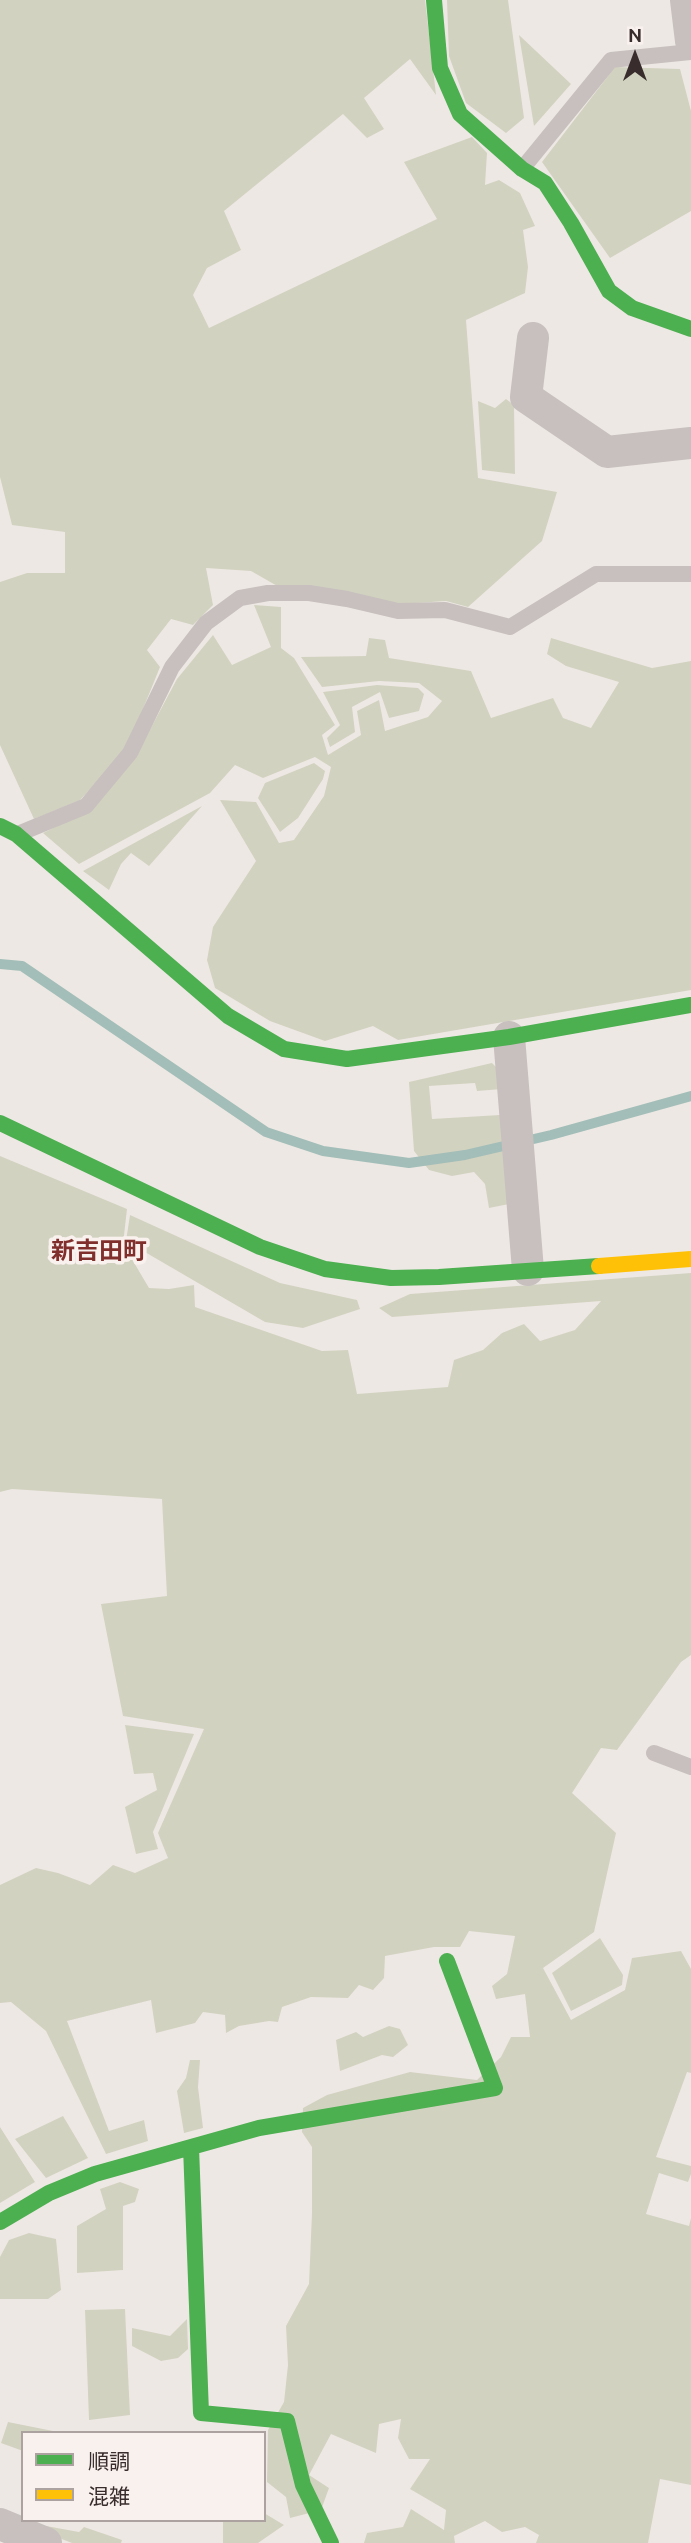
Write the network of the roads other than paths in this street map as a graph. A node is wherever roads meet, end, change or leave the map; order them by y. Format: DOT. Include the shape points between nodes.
graph roads {
  1 [pos="434,0"];
  2 [pos="686,0"];
  3 [pos="691,41"];
  4 [pos="691,52"];
  5 [pos="522,169"];
  6 [pos="691,329"];
  7 [pos="533,338"];
  8 [pos="691,443"];
  9 [pos="691,574"];
  10 [pos="0,826"];
  11 [pos="16,834"];
  12 [pos="691,1005"];
  13 [pos="509,1037"];
  14 [pos="0,1123"];
  15 [pos="691,1259"];
  16 [pos="528,1270"];
  17 [pos="654,1753"];
  18 [pos="691,1767"];
  19 [pos="447,1961"];
  20 [pos="191,2147"];
  21 [pos="0,2222"];
  22 [pos="0,2524"];
  23 [pos="46,2543"];
  24 [pos="331,2543"];
  1 -- 5 [label="street" via="440,68 460,114"];
  2 -- 3 [label="street"];
  4 -- 5 [label="lane" via="611,60"];
  5 -- 6 [label="street" via="545,183 609,291 632,308"];
  7 -- 8 [label="street" via="526,397 607,452"];
  9 -- 11 [label="lane" via="596,574 510,627 445,610 398,611 309,593 240,598 206,623 172,667 130,753 86,806"];
  10 -- 11 [label="street"];
  11 -- 13 [label="street" via="228,1016 284,1049 347,1059"];
  12 -- 13 [label="street"];
  13 -- 16 [label="street"];
  14 -- 16 [label="street" via="260,1247 325,1269 391,1278"];
  15 -- 16 [label="street"];
  17 -- 18 [label="lane"];
  19 -- 20 [label="street" via="495,2088 259,2128"];
  20 -- 21 [label="street" via="95,2174 49,2193"];
  20 -- 24 [label="street" via="201,2413 287,2421 303,2485"];
  22 -- 23 [label="street"];
}
